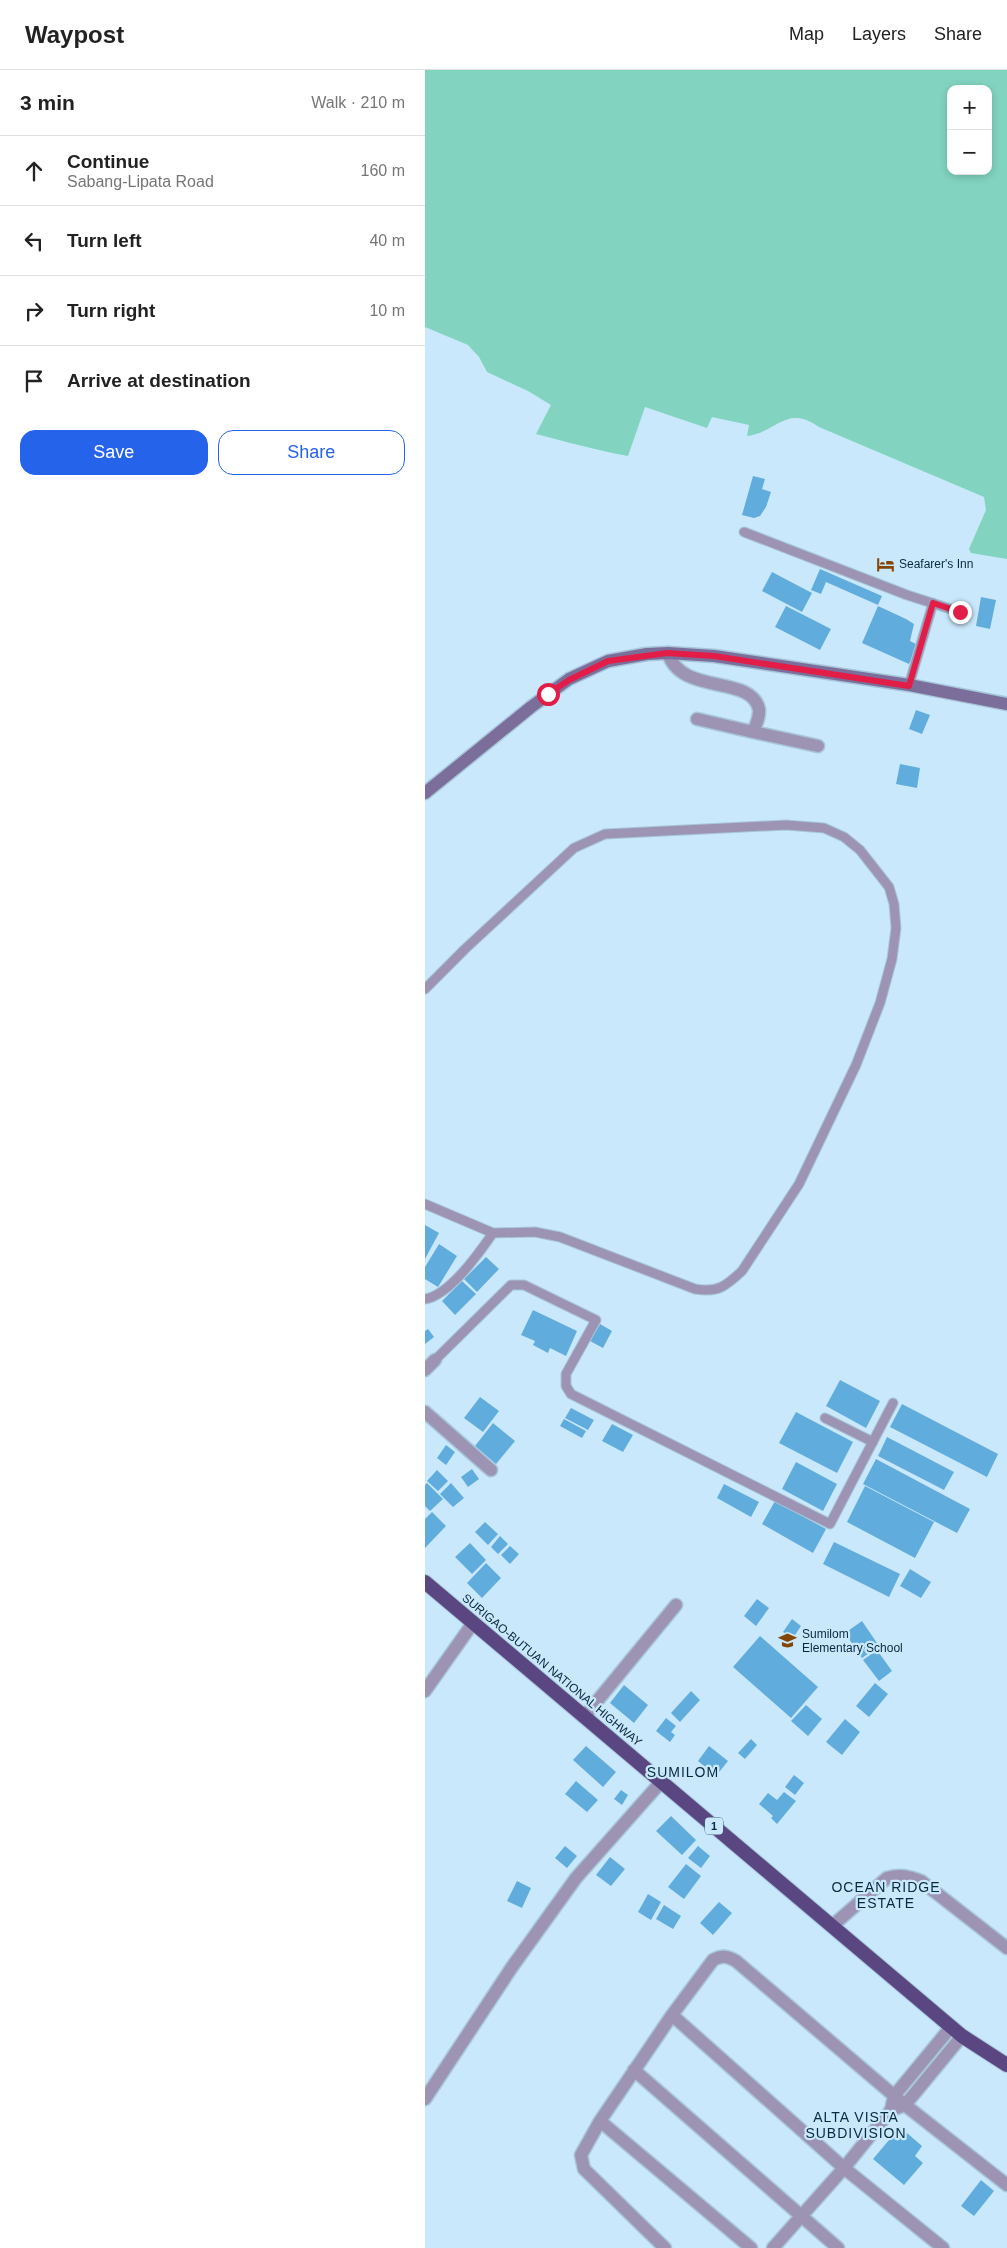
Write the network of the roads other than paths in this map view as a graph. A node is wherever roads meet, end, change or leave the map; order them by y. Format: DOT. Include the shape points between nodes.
graph roads {
  1 [pos="744,532"];
  2 [pos="933,603"];
  3 [pos="960,612"];
  4 [pos="667,653"];
  5 [pos="909,686"];
  6 [pos="1007,704"];
  7 [pos="697,719"];
  8 [pos="753,732"];
  9 [pos="818,746"];
  10 [pos="425,793"];
  11 [pos="425,989"];
  12 [pos="425,1204"];
  13 [pos="493,1233"];
  14 [pos="425,1299"];
  15 [pos="435,1360"];
  16 [pos="425,1370"];
  17 [pos="893,1403"];
  18 [pos="425,1412"];
  19 [pos="825,1418"];
  20 [pos="873,1442"];
  21 [pos="491,1470"];
  22 [pos="425,1582"];
  23 [pos="676,1605"];
  24 [pos="473,1623"];
  25 [pos="425,1691"];
  26 [pos="584,1717"];
  27 [pos="661,1782"];
  28 [pos="832,1926"];
  29 [pos="1007,1948"];
  30 [pos="672,2015"];
  31 [pos="956,2031"];
  32 [pos="1007,2065"];
  33 [pos="634,2070"];
  34 [pos="895,2096"];
  35 [pos="425,2099"];
  36 [pos="905,2105"];
  37 [pos="891,2110"];
  38 [pos="600,2121"];
  39 [pos="844,2168"];
  40 [pos="1007,2186"];
  41 [pos="800,2216"];
  42 [pos="665,2248"];
  43 [pos="751,2248"];
  44 [pos="773,2248"];
  45 [pos="838,2248"];
  46 [pos="943,2248"];
  1 -- 2 [label="lane"];
  2 -- 3 [label="lane"];
  2 -- 5 [label="lane"];
  4 -- 5 [label="main road" via="714,656"];
  4 -- 8 [label="street" via="673,667 689,678 749,695 759,711"];
  4 -- 10 [label="main road" via="608,661 569,680"];
  5 -- 6 [label="main road"];
  7 -- 8 [label="street"];
  8 -- 9 [label="street"];
  11 -- 13 [label="lane" via="574,848 605,834 777,826 825,828 860,850 889,887 894,904 896,928 892,959 880,1003 856,1065 799,1184 742,1271 730,1282 709,1291 695,1289 561,1237 535,1232"];
  12 -- 13 [label="lane"];
  13 -- 14 [label="lane" via="479,1254 441,1293"];
  15 -- 16 [label="street"];
  15 -- 20 [label="lane" via="511,1285 523,1285 596,1320 566,1374 566,1386 571,1394 830,1524"];
  17 -- 20 [label="lane"];
  18 -- 21 [label="street"];
  19 -- 20 [label="lane"];
  22 -- 24 [label="highway, SURIGAO-BUTUAN NATIONAL HIGHWAY / 1"];
  23 -- 26 [label="street"];
  24 -- 25 [label="street"];
  24 -- 26 [label="highway, SURIGAO-BUTUAN NATIONAL HIGHWAY / 1"];
  26 -- 27 [label="highway, SURIGAO-BUTUAN NATIONAL HIGHWAY / 1"];
  27 -- 28 [label="highway, SURIGAO-BUTUAN NATIONAL HIGHWAY / 1"];
  27 -- 35 [label="street" via="576,1878 512,1967"];
  28 -- 29 [label="street" via="887,1878 908,1876 921,1881"];
  28 -- 31 [label="highway, SURIGAO-BUTUAN NATIONAL HIGHWAY / 1"];
  30 -- 33 [label="street"];
  30 -- 34 [label="street" via="713,1960 720,1956 729,1957"];
  30 -- 39 [label="street"];
  31 -- 32 [label="highway, SURIGAO-BUTUAN NATIONAL HIGHWAY / 1"];
  31 -- 34 [label="street"];
  31 -- 36 [label="street"];
  33 -- 38 [label="street"];
  33 -- 41 [label="street"];
  34 -- 36 [label="street"];
  34 -- 37 [label="street"];
  36 -- 37 [label="street"];
  36 -- 40 [label="street"];
  37 -- 39 [label="street"];
  38 -- 42 [label="street" via="581,2155 583,2169"];
  38 -- 43 [label="street"];
  39 -- 41 [label="street"];
  39 -- 46 [label="street"];
  41 -- 44 [label="street"];
  41 -- 45 [label="street"];
}
